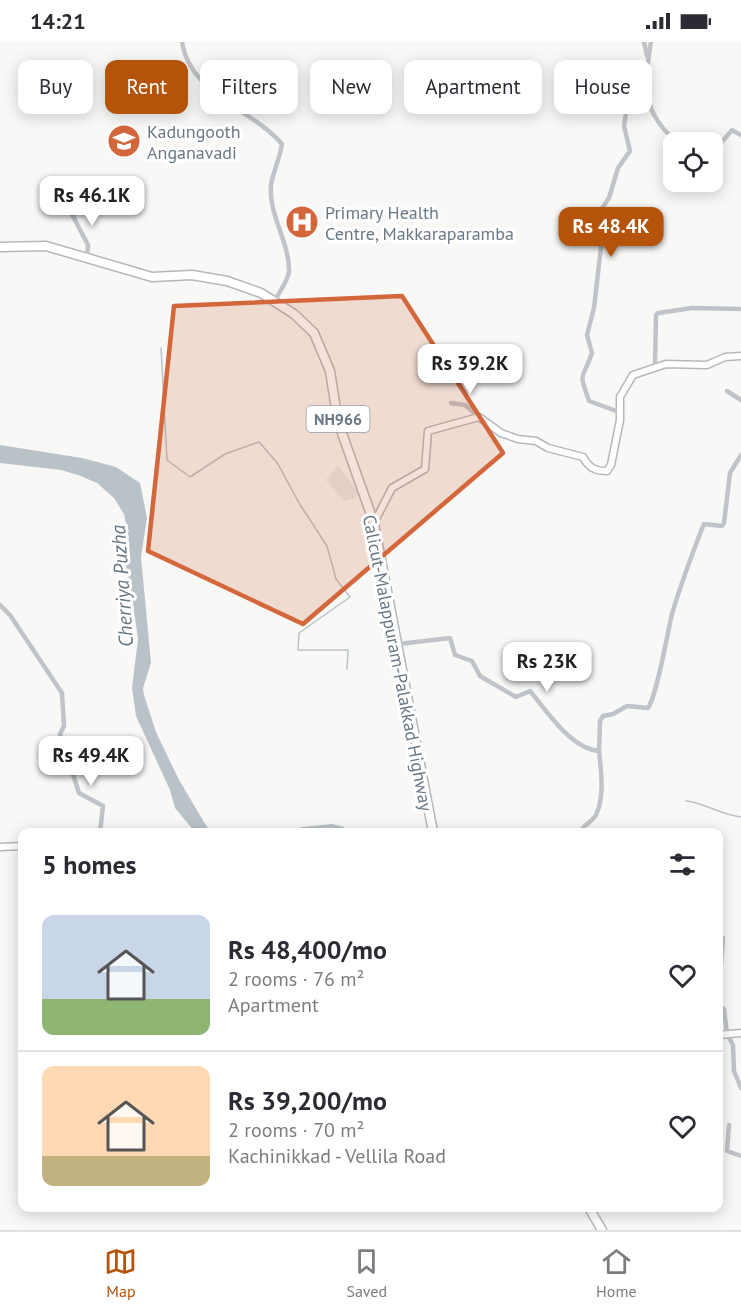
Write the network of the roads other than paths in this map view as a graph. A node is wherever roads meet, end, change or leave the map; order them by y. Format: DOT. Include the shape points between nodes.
graph roads {
  1 [pos="182,42"];
  2 [pos="644,42"];
  3 [pos="651,42"];
  4 [pos="648,60"];
  5 [pos="648,60"];
  6 [pos="652,110"];
  7 [pos="626,114"];
  8 [pos="664,132"];
  9 [pos="741,135"];
  10 [pos="723,141"];
  11 [pos="66,203"];
  12 [pos="0,248"];
  13 [pos="87,258"];
  14 [pos="274,302"];
  15 [pos="741,309"];
  16 [pos="741,356"];
  17 [pos="655,367"];
  18 [pos="727,391"];
  19 [pos="741,400"];
  20 [pos="451,404"];
  21 [pos="619,412"];
  22 [pos="479,417"];
  23 [pos="741,455"];
  24 [pos="374,523"];
  25 [pos="0,605"];
  26 [pos="399,644"];
  27 [pos="598,752"];
  28 [pos="100,828"];
  29 [pos="432,828"];
  30 [pos="584,828"];
  31 [pos="18,846"];
  32 [pos="0,847"];
  33 [pos="723,1008"];
  34 [pos="741,1033"];
  35 [pos="723,1034"];
  36 [pos="727,1034"];
  37 [pos="741,1088"];
  38 [pos="729,1125"];
  39 [pos="741,1156"];
  40 [pos="591,1212"];
  41 [pos="602,1230"];
  1 -- 14 [label="street" via="194,69 217,96 267,127 282,144 271,184 289,274"];
  2 -- 4 [label="street"];
  3 -- 5 [label="street"];
  6 -- 8 [label="street"];
  7 -- 21 [label="street" via="624,126 630,151 618,168 609,198 591,224 601,247 594,308 586,335 592,353 581,380 589,401"];
  9 -- 10 [label="street" via="732,130"];
  11 -- 13 [label="street" via="88,245"];
  12 -- 13 [label="highway, Calicut-Malappuram-Palakkad Highway / NH966" via="46,246"];
  13 -- 14 [label="highway, Calicut-Malappuram-Palakkad Highway / NH966" via="152,277 209,276 261,293"];
  14 -- 24 [label="highway, Calicut-Malappuram-Palakkad Highway / NH966" via="308,325 323,351 338,422"];
  15 -- 17 [label="street" via="692,308 658,313"];
  16 -- 17 [label="main road" via="725,357 707,365"];
  17 -- 21 [label="main road" via="633,375 620,397"];
  18 -- 19 [label="street"];
  20 -- 22 [label="street" via="465,405"];
  21 -- 22 [label="main road" via="607,471 588,466 583,457 501,433"];
  22 -- 24 [label="main road" via="428,430 425,469 392,488"];
  23 -- 27 [label="street" via="730,473 724,523 704,524 700,531 673,611 654,699 648,708 627,706 603,716"];
  24 -- 26 [label="highway, Calicut-Malappuram-Palakkad Highway / NH966"];
  25 -- 28 [label="street" via="62,693 62,744 79,793 103,806"];
  26 -- 27 [label="street" via="450,638 454,655 472,661 480,676 516,697 530,691 572,738 588,751"];
  26 -- 29 [label="highway, Calicut-Malappuram-Palakkad Highway / NH966"];
  27 -- 30 [label="street" via="599,807 595,818"];
  31 -- 32 [label="main road"];
  33 -- 36 [label="street"];
  34 -- 36 [label="main road"];
  35 -- 36 [label="main road"];
  36 -- 37 [label="street" via="733,1045 734,1071"];
  38 -- 39 [label="street" via="727,1151"];
  40 -- 41 [label="highway"];
}
